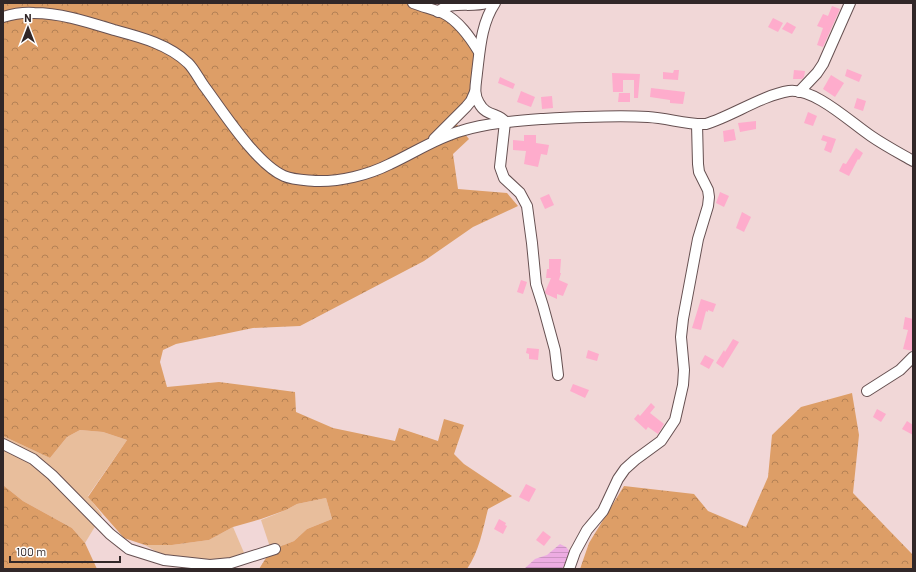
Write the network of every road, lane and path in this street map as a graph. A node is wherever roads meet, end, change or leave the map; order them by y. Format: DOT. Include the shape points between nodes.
graph roads {
  1 [pos="413,3"];
  2 [pos="486,3"];
  3 [pos="495,3"];
  4 [pos="850,3"];
  5 [pos="438,12"];
  6 [pos="3,17"];
  7 [pos="479,52"];
  8 [pos="475,92"];
  9 [pos="799,92"];
  10 [pos="504,122"];
  11 [pos="697,124"];
  12 [pos="428,144"];
  13 [pos="913,161"];
  14 [pos="913,356"];
  15 [pos="558,375"];
  16 [pos="867,391"];
  17 [pos="3,444"];
  18 [pos="275,550"];
  19 [pos="569,569"];
  1 -- 5 [label="street"];
  2 -- 5 [label="street" via="450,5"];
  3 -- 7 [label="street" via="485,22"];
  4 -- 9 [label="street" via="823,64"];
  5 -- 7 [label="street" via="456,22"];
  6 -- 12 [label="street" via="34,12 79,19 153,42 172,51 189,64 225,116 255,153 284,176 324,181 345,178 374,171"];
  7 -- 8 [label="street"];
  8 -- 10 [label="street" via="483,109"];
  8 -- 12 [label="street" via="466,107"];
  9 -- 11 [label="street" via="780,93 714,122"];
  9 -- 13 [label="street" via="819,100 870,136"];
  10 -- 11 [label="street" via="625,116 653,117"];
  10 -- 12 [label="street" via="461,131"];
  10 -- 15 [label="street" via="500,167 504,178 520,193 527,206 536,284 555,350"];
  11 -- 19 [label="street" via="699,172 709,197 698,239 683,319 683,385 675,420 661,441 625,469 603,511 587,530"];
  14 -- 16 [label="street" via="900,370"];
  17 -- 18 [label="street" via="33,459 110,534 129,549 164,560 210,565 232,563"];
}
